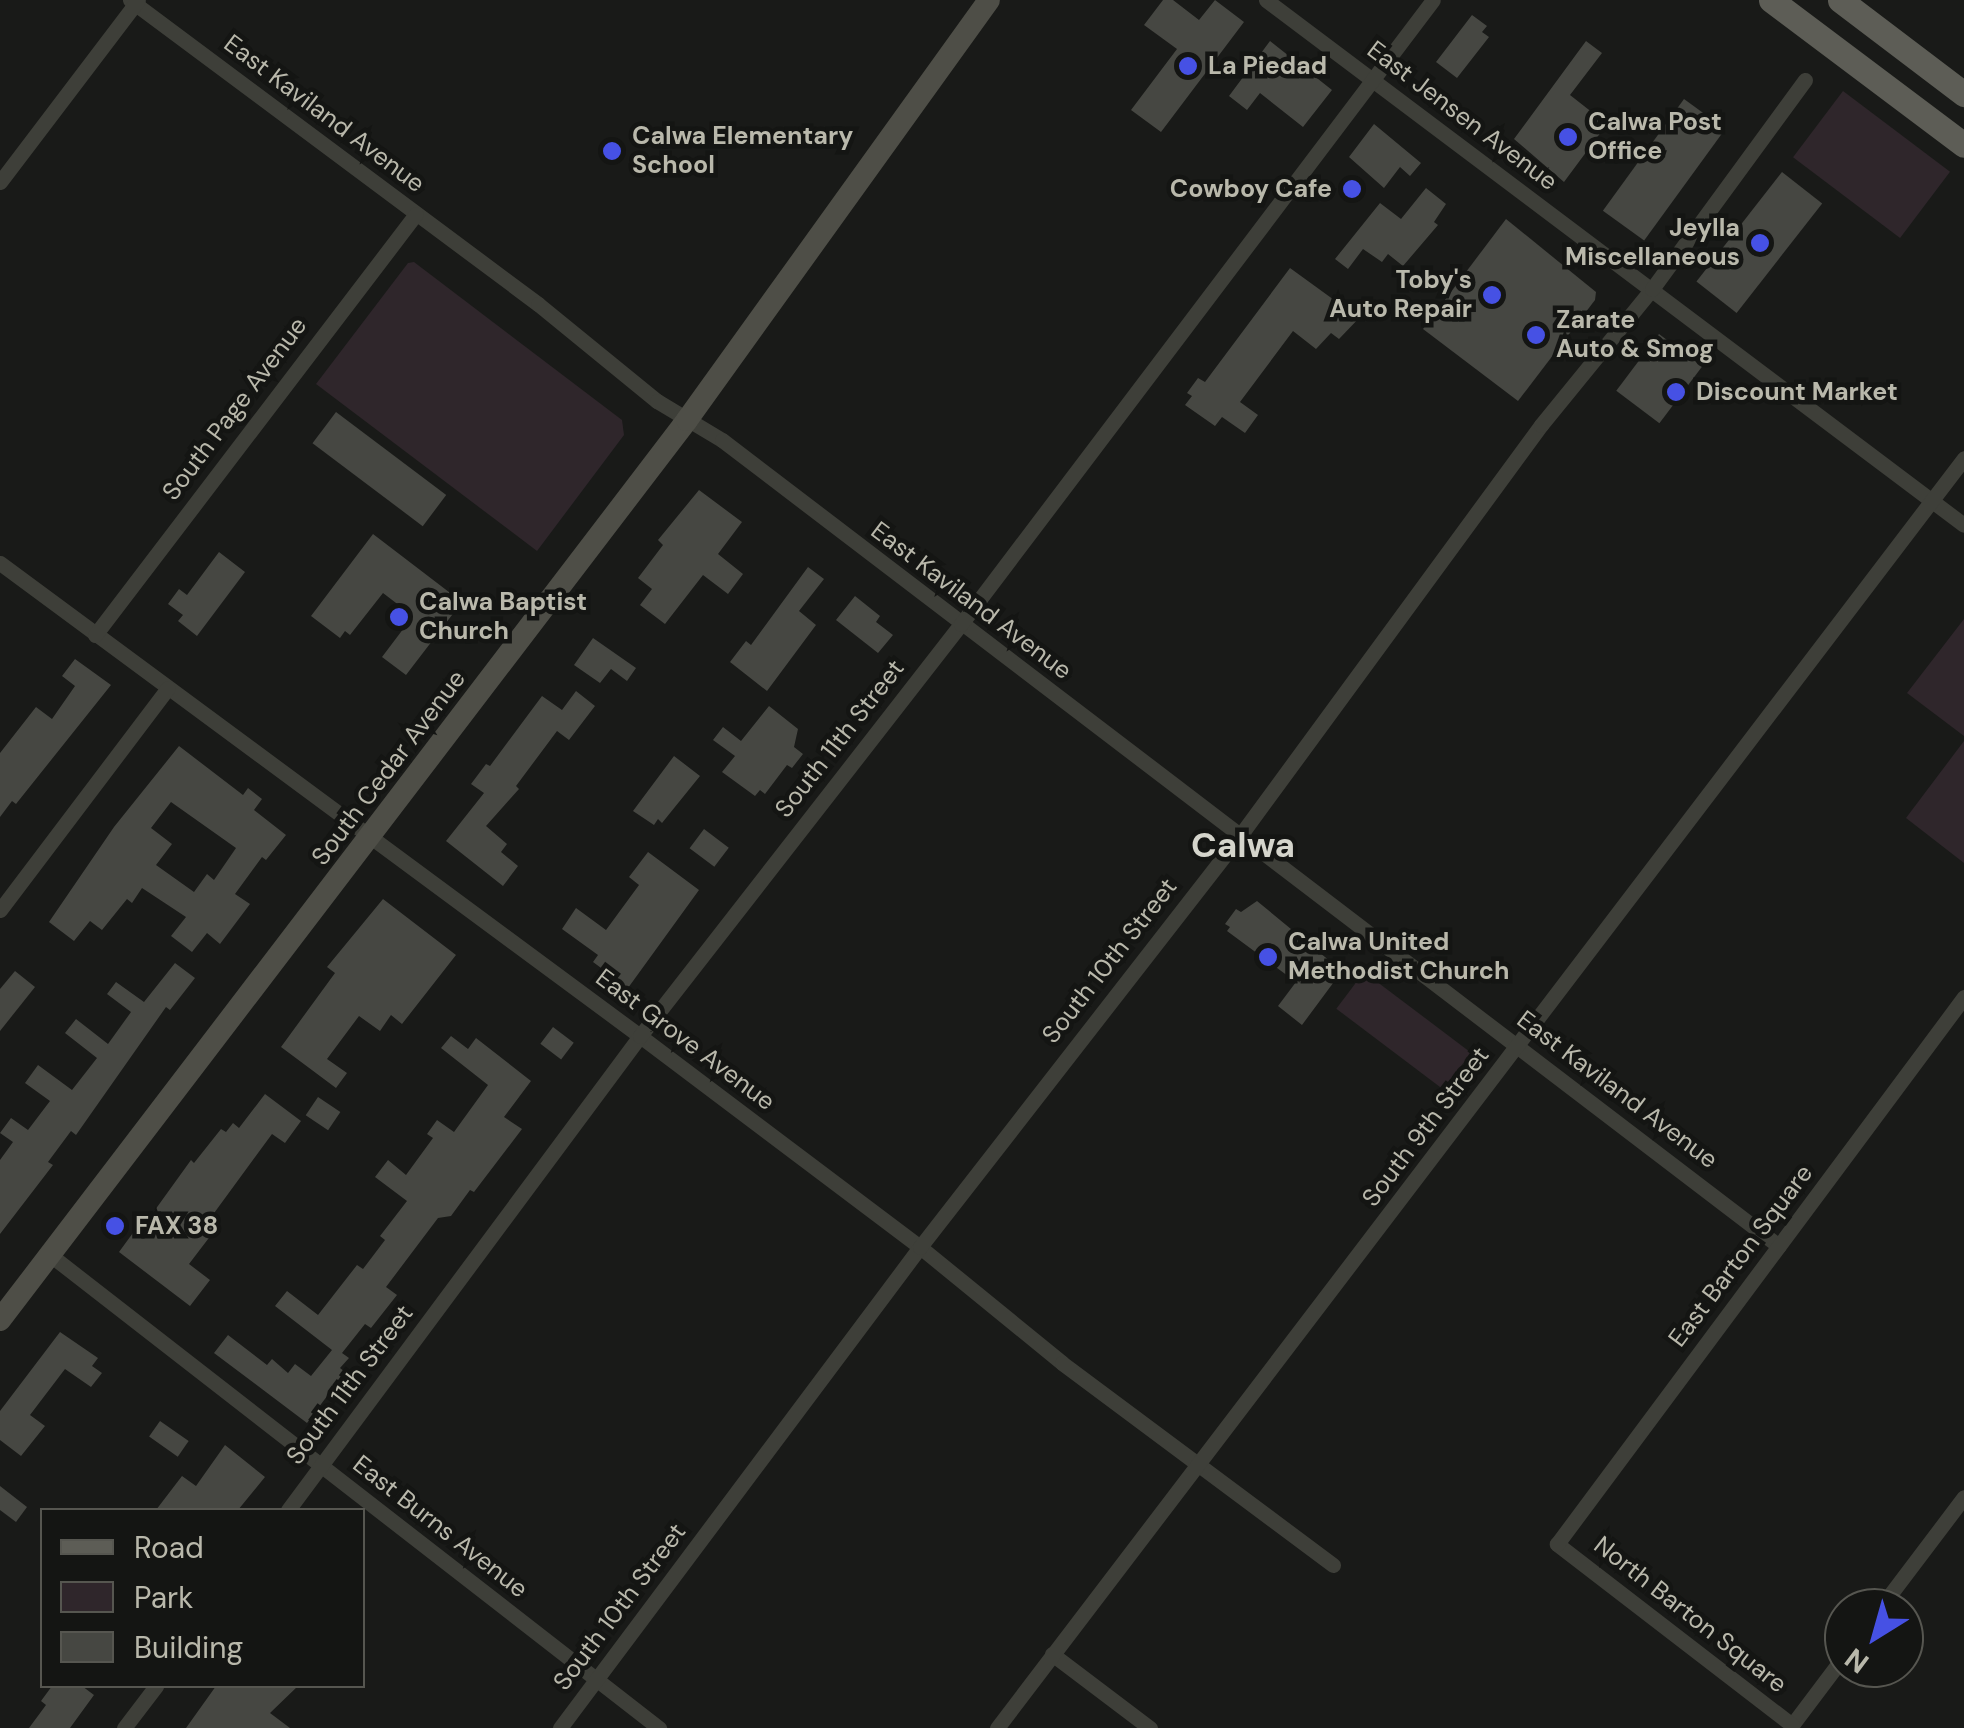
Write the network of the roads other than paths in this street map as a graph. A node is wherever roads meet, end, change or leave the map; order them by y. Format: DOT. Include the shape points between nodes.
graph roads {
  1 [pos="989,0"];
  2 [pos="1266,0"];
  3 [pos="1433,0"];
  4 [pos="1771,0"];
  5 [pos="1840,0"];
  6 [pos="134,1"];
  7 [pos="1805,80"];
  8 [pos="1374,82"];
  9 [pos="1964,94"];
  10 [pos="1964,145"];
  11 [pos="0,182"];
  12 [pos="416,214"];
  13 [pos="1652,289"];
  14 [pos="687,420"];
  15 [pos="1964,458"];
  16 [pos="1932,501"];
  17 [pos="1964,525"];
  18 [pos="0,563"];
  19 [pos="960,624"];
  20 [pos="95,634"];
  21 [pos="168,688"];
  22 [pos="1239,837"];
  23 [pos="370,840"];
  24 [pos="0,910"];
  25 [pos="1964,997"];
  26 [pos="640,1036"];
  27 [pos="1519,1046"];
  28 [pos="1779,1246"];
  29 [pos="920,1247"];
  30 [pos="48,1254"];
  31 [pos="0,1320"];
  32 [pos="322,1466"];
  33 [pos="1200,1466"];
  34 [pos="1964,1498"];
  35 [pos="290,1508"];
  36 [pos="1557,1544"];
  37 [pos="1334,1565"];
  38 [pos="1895,1588"];
  39 [pos="1052,1654"];
  40 [pos="596,1681"];
  41 [pos="1824,1683"];
  42 [pos="154,1688"];
  43 [pos="124,1728"];
  44 [pos="560,1728"];
  45 [pos="659,1728"];
  46 [pos="997,1728"];
  47 [pos="1150,1728"];
  1 -- 14 [label="main road, South Cedar Avenue"];
  2 -- 8 [label="street, East Jensen Avenue"];
  3 -- 8 [label="street, South 11th Street"];
  4 -- 10 [label="main road"];
  5 -- 9 [label="main road"];
  6 -- 11 [label="street"];
  6 -- 12 [label="street, East Kaviland Avenue"];
  7 -- 13 [label="street, South 10th Street"];
  8 -- 13 [label="street, East Jensen Avenue"];
  8 -- 19 [label="street, South 11th Street"];
  12 -- 14 [label="street, East Kaviland Avenue"];
  12 -- 20 [label="street, South Page Avenue"];
  13 -- 16 [label="street, East Jensen Avenue"];
  13 -- 22 [label="street, South 10th Street" via="1541,425"];
  14 -- 19 [label="street, East Kaviland Avenue"];
  14 -- 23 [label="main road, South Cedar Avenue"];
  15 -- 16 [label="street, South 9th Street"];
  16 -- 17 [label="street, East Jensen Avenue"];
  16 -- 27 [label="street, South 9th Street"];
  18 -- 20 [label="street, East Grove Avenue"];
  19 -- 22 [label="street, East Kaviland Avenue"];
  19 -- 26 [label="street, South 11th Street"];
  20 -- 21 [label="street, East Grove Avenue"];
  21 -- 23 [label="street, East Grove Avenue"];
  21 -- 24 [label="street"];
  22 -- 27 [label="street, East Kaviland Avenue"];
  22 -- 29 [label="street, South 10th Street"];
  23 -- 26 [label="street, East Grove Avenue"];
  23 -- 30 [label="main road, South Cedar Avenue"];
  25 -- 28 [label="street, East Barton Square"];
  26 -- 29 [label="street, East Grove Avenue"];
  26 -- 32 [label="street, South 11th Street"];
  27 -- 28 [label="street, East Kaviland Avenue"];
  27 -- 33 [label="street, South 9th Street"];
  28 -- 36 [label="street, East Barton Square"];
  29 -- 33 [label="street, East Grove Avenue"];
  29 -- 40 [label="street, South 10th Street"];
  30 -- 31 [label="main road, South Cedar Avenue"];
  30 -- 32 [label="street, East Burns Avenue"];
  32 -- 35 [label="street, South 11th Street"];
  32 -- 40 [label="street, East Burns Avenue"];
  33 -- 37 [label="street, East Grove Avenue"];
  33 -- 39 [label="street, South 9th Street"];
  34 -- 38 [label="street"];
  36 -- 41 [label="street, North Barton Square" via="1792,1725"];
  39 -- 46 [label="street, South 9th Street"];
  39 -- 47 [label="street"];
  40 -- 44 [label="street, South 10th Street"];
  40 -- 45 [label="street, East Burns Avenue"];
  42 -- 43 [label="street"];
}
